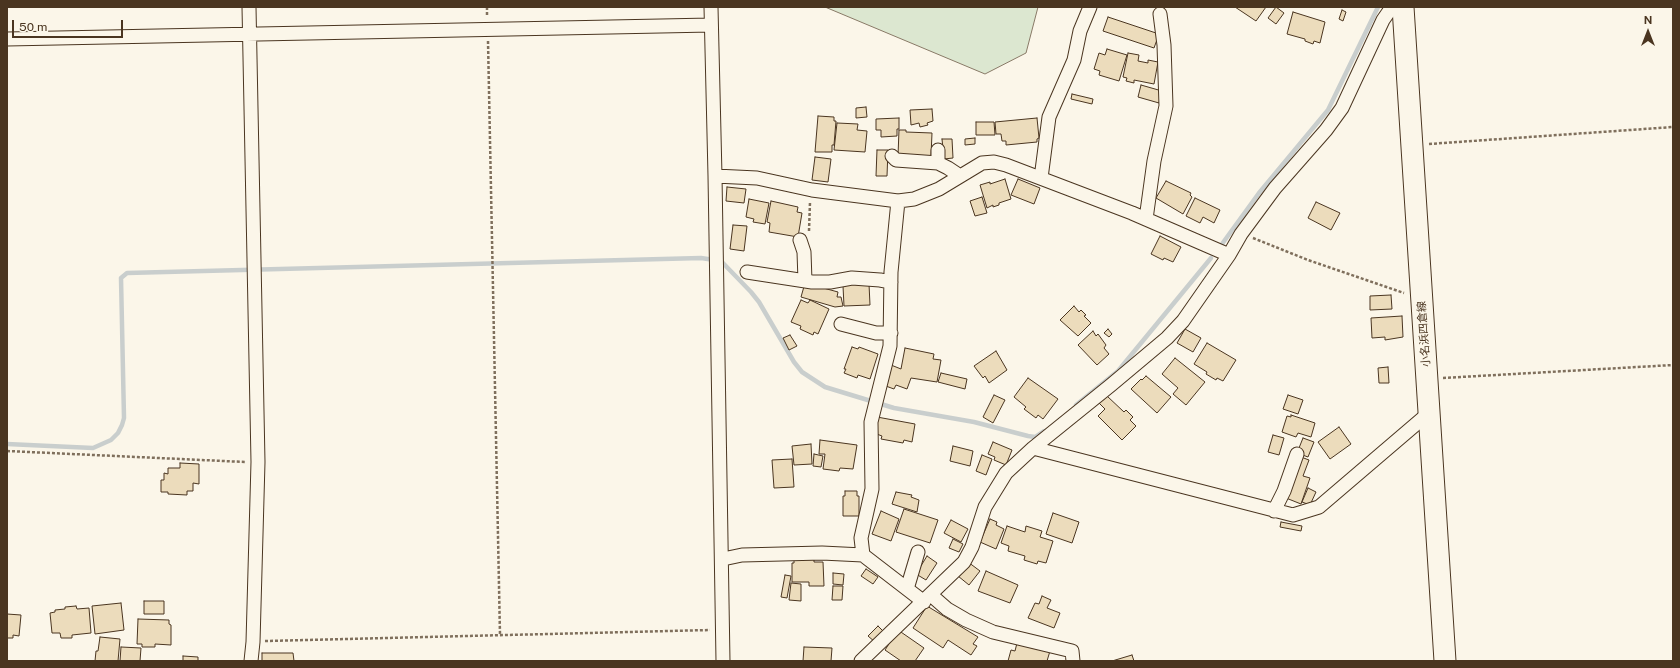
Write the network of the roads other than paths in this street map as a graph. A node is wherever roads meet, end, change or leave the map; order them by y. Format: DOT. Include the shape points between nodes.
graph roads {
  1 [pos="249,7"];
  2 [pos="711,7"];
  3 [pos="1090,7"];
  4 [pos="1392,7"];
  5 [pos="1403,7"];
  6 [pos="1160,14"];
  7 [pos="711,25"];
  8 [pos="249,34"];
  9 [pos="7,39"];
  10 [pos="892,156"];
  11 [pos="716,176"];
  12 [pos="960,176"];
  13 [pos="1042,178"];
  14 [pos="898,201"];
  15 [pos="1146,219"];
  16 [pos="800,241"];
  17 [pos="1229,255"];
  18 [pos="747,272"];
  19 [pos="805,281"];
  20 [pos="891,282"];
  21 [pos="841,324"];
  22 [pos="890,333"];
  23 [pos="1429,412"];
  24 [pos="1033,448"];
  25 [pos="1297,454"];
  26 [pos="1274,510"];
  27 [pos="918,552"];
  28 [pos="863,555"];
  29 [pos="723,559"];
  30 [pos="907,590"];
  31 [pos="927,598"];
  32 [pos="251,661"];
  33 [pos="723,661"];
  34 [pos="861,661"];
  35 [pos="1073,661"];
  36 [pos="1445,661"];
  1 -- 8 [label="street"];
  2 -- 7 [label="street"];
  3 -- 13 [label="street" via="1080,31 1074,60 1049,117"];
  4 -- 17 [label="street" via="1382,20 1342,108 1275,188"];
  5 -- 23 [label="main road, 小名浜四倉線"];
  6 -- 15 [label="street" via="1166,106 1154,161"];
  7 -- 8 [label="street"];
  7 -- 11 [label="street"];
  8 -- 9 [label="street"];
  8 -- 32 [label="street" via="258,462"];
  10 -- 12 [label="street" via="896,160 938,157"];
  11 -- 14 [label="street" via="757,178 810,190"];
  11 -- 29 [label="street"];
  12 -- 13 [label="street" via="982,163 994,162"];
  12 -- 14 [label="street" via="939,189 914,199"];
  13 -- 15 [label="street"];
  14 -- 20 [label="street"];
  15 -- 17 [label="street"];
  16 -- 19 [label="street" via="804,252"];
  17 -- 24 [label="street" via="1183,321 1167,338"];
  18 -- 19 [label="street"];
  19 -- 20 [label="street" via="830,282 852,278"];
  20 -- 22 [label="street"];
  21 -- 22 [label="street" via="876,333"];
  22 -- 28 [label="street" via="890,346 871,422 872,489 861,538"];
  23 -- 26 [label="street" via="1319,507 1292,515"];
  23 -- 36 [label="main road, 小名浜四倉線"];
  24 -- 26 [label="street"];
  24 -- 31 [label="street" via="1006,474 990,500 964,562"];
  25 -- 26 [label="street" via="1284,491"];
  27 -- 30 [label="street"];
  28 -- 29 [label="street" via="742,555"];
  28 -- 30 [label="street"];
  29 -- 33 [label="street"];
  30 -- 31 [label="street"];
  31 -- 34 [label="street"];
  31 -- 35 [label="street" via="993,632 1072,651"];
}
